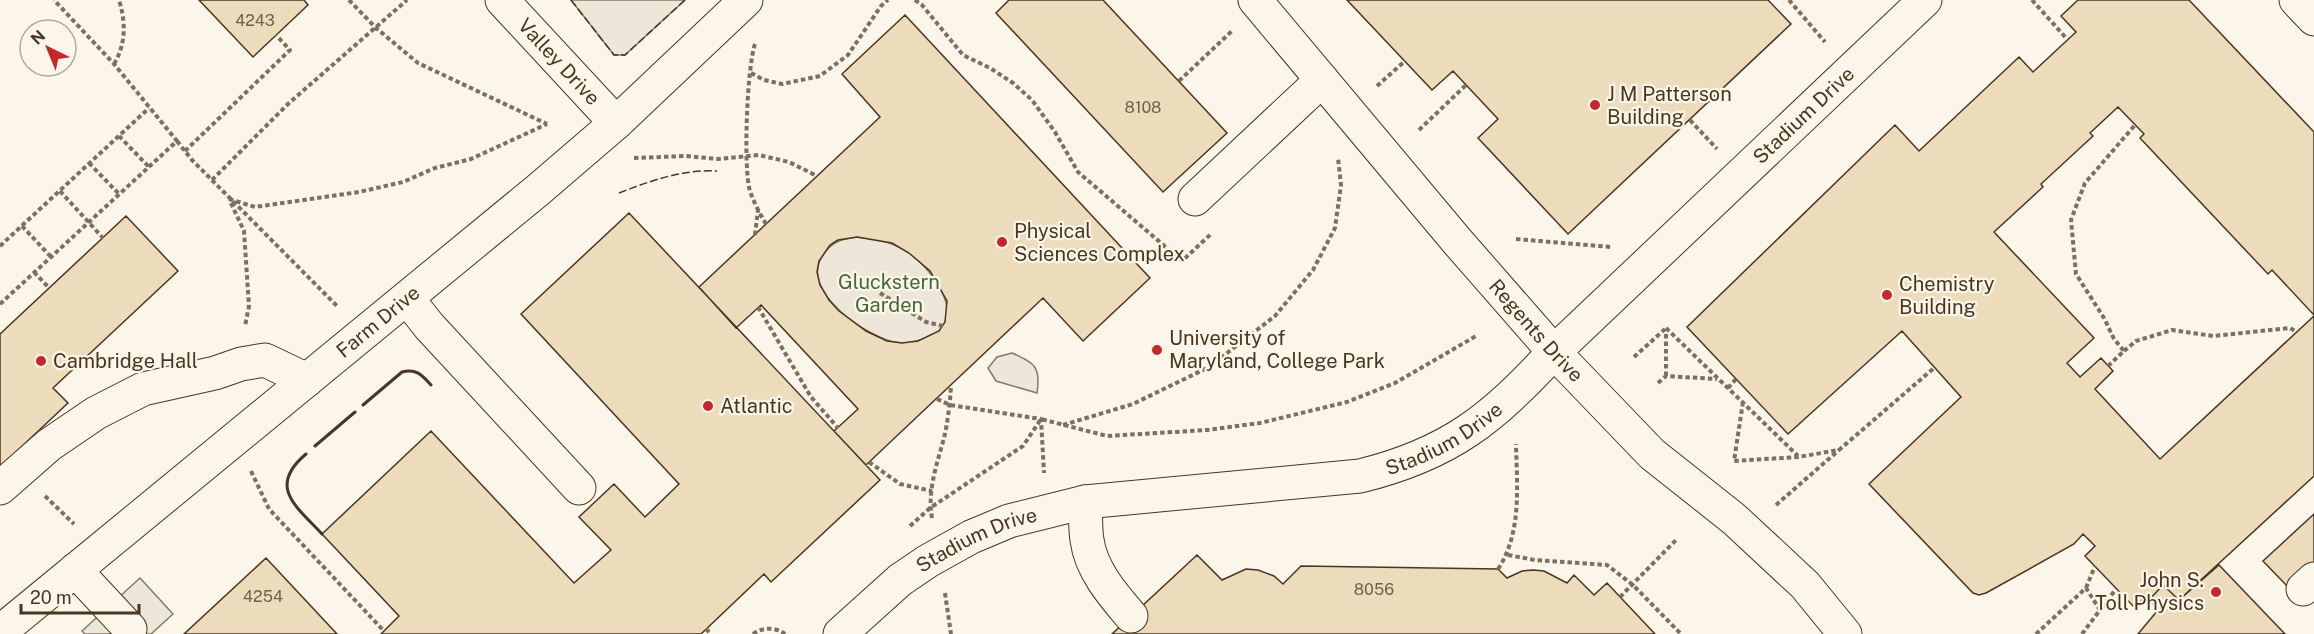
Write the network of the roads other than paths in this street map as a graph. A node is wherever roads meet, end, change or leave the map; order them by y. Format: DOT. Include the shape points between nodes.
graph roads {
  1 [pos="502,0"];
  2 [pos="746,0"];
  3 [pos="1925,0"];
  4 [pos="2296,0"];
  5 [pos="1259,1"];
  6 [pos="2314,19"];
  7 [pos="1322,80"];
  8 [pos="616,123"];
  9 [pos="1195,199"];
  10 [pos="408,298"];
  11 [pos="1554,352"];
  12 [pos="307,380"];
  13 [pos="0,488"];
  14 [pos="579,488"];
  15 [pos="1085,502"];
  16 [pos="75,570"];
  17 [pos="1131,616"];
  18 [pos="130,629"];
  19 [pos="0,632"];
  20 [pos="840,634"];
  21 [pos="1845,634"];
  1 -- 8 [label="street, Valley Drive"];
  2 -- 8 [label="street, Farm Drive"];
  3 -- 11 [label="street, Stadium Drive"];
  4 -- 6 [label="street"];
  5 -- 7 [label="street, Regents Drive"];
  7 -- 9 [label="street"];
  7 -- 11 [label="street, Regents Drive"];
  8 -- 10 [label="street, Farm Drive"];
  10 -- 12 [label="street, Farm Drive"];
  10 -- 14 [label="street" via="429,326"];
  11 -- 15 [label="street, Stadium Drive" via="1481,423 1428,455 1390,469 1331,481"];
  11 -- 21 [label="street, Regents Drive" via="1652,454 1734,519 1805,585"];
  12 -- 13 [label="street" via="265,360 143,389 96,413 49,445"];
  12 -- 16 [label="street, Farm Drive"];
  15 -- 17 [label="street" via="1091,554 1106,586"];
  15 -- 20 [label="street, Stadium Drive" via="1010,521 948,549 900,580"];
  16 -- 18 [label="street"];
  16 -- 19 [label="street, Farm Drive"];
}
